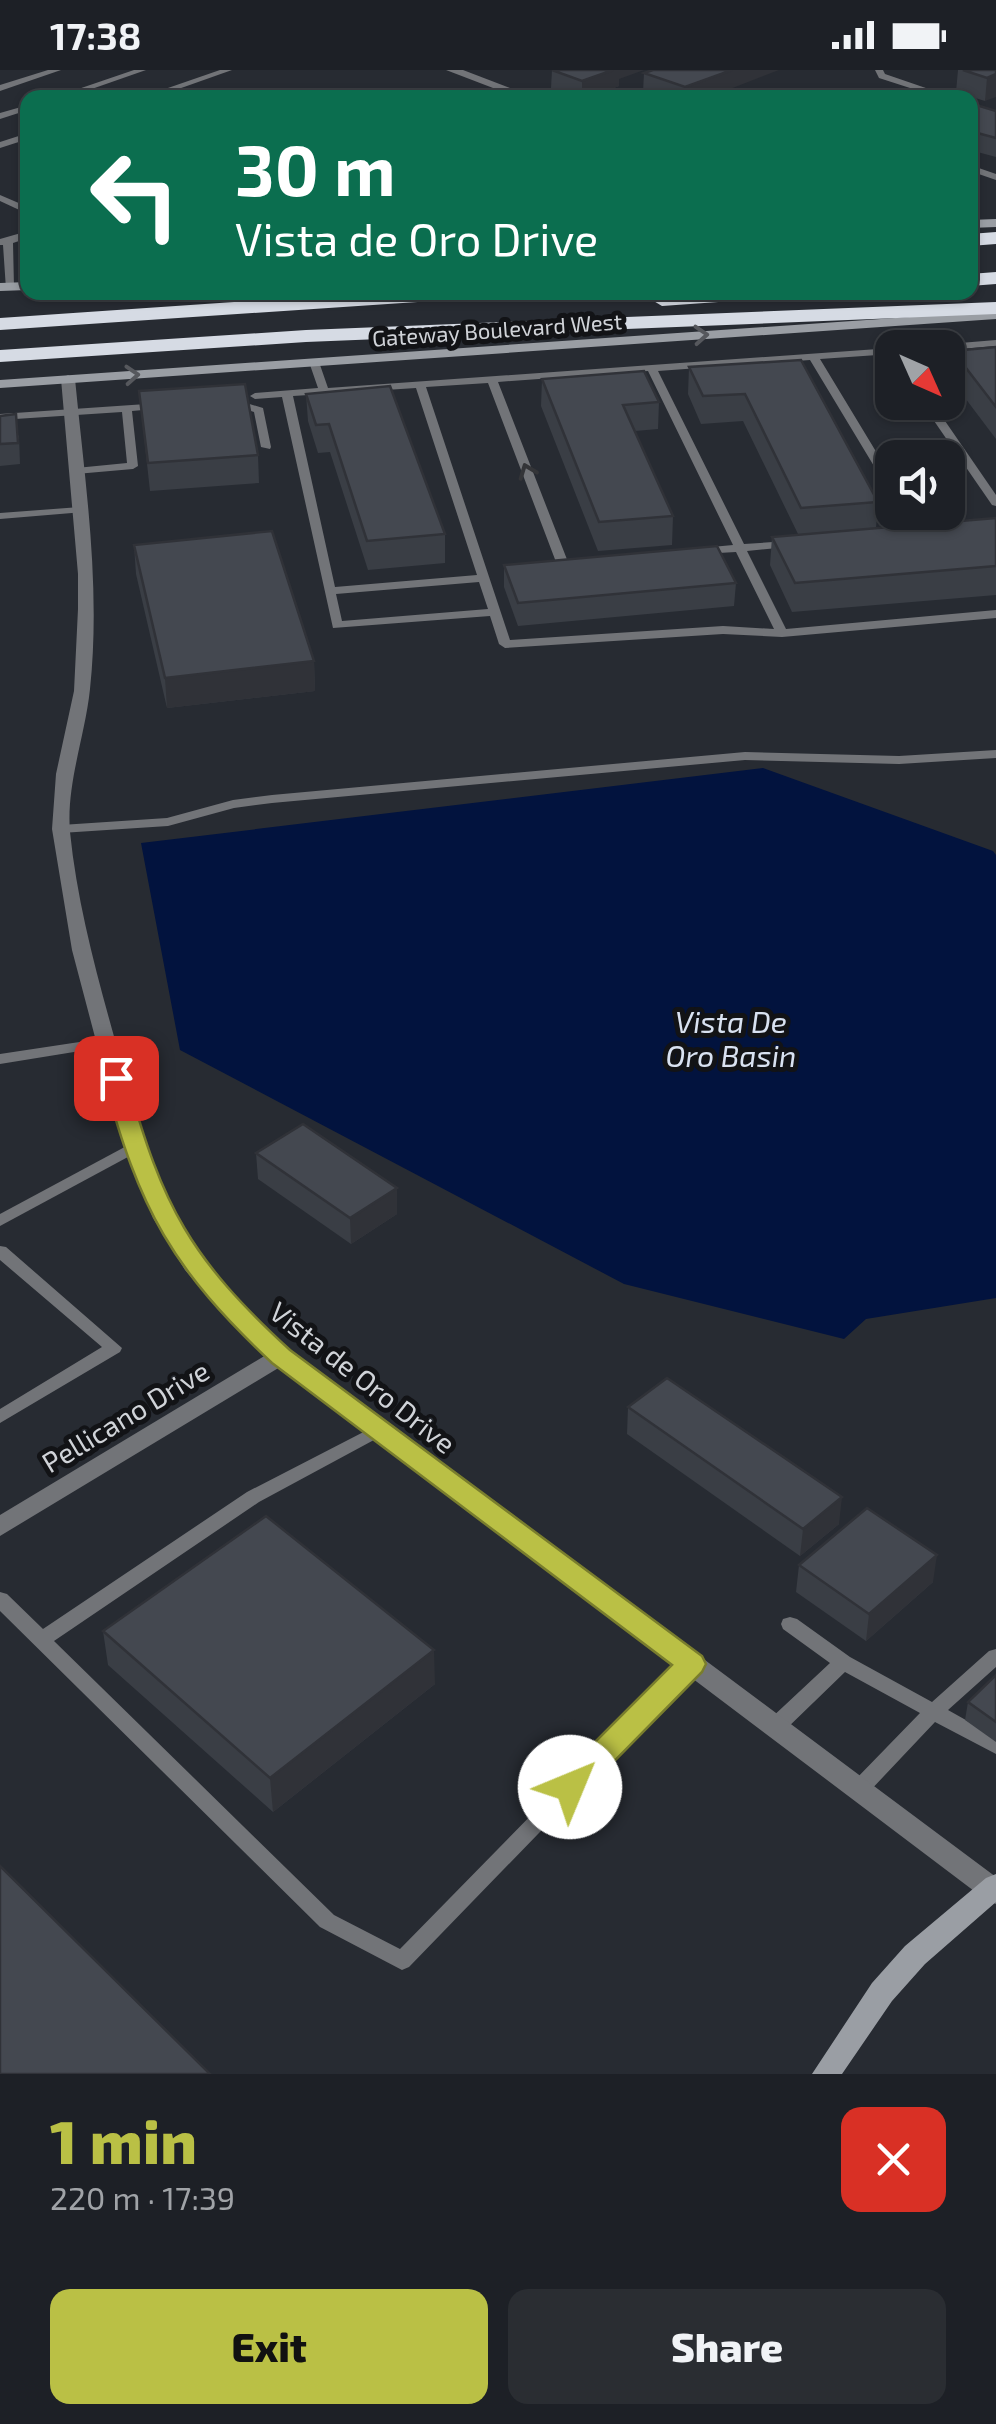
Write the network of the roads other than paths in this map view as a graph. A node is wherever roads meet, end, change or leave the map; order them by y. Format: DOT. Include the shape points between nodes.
graph roads {
  1 [pos="57,70"];
  2 [pos="142,70"];
  3 [pos="196,70"];
  4 [pos="228,70"];
  5 [pos="452,70"];
  6 [pos="879,70"];
  7 [pos="210,75"];
  8 [pos="0,88"];
  9 [pos="81,90"];
  10 [pos="166,90"];
  11 [pos="508,90"];
  12 [pos="927,90"];
  13 [pos="4,242"];
  14 [pos="4,287"];
  15 [pos="232,300"];
  16 [pos="358,300"];
  17 [pos="657,300"];
  18 [pos="996,312"];
  19 [pos="75,319"];
  20 [pos="0,324"];
  21 [pos="651,338"];
  22 [pos="996,343"];
  23 [pos="0,344"];
  24 [pos="965,346"];
  25 [pos="875,353"];
  26 [pos="0,356"];
  27 [pos="813,356"];
  28 [pos="314,362"];
  29 [pos="657,367"];
  30 [pos="68,379"];
  31 [pos="492,379"];
  32 [pos="0,384"];
  33 [pos="420,384"];
  34 [pos="324,391"];
  35 [pos="287,394"];
  36 [pos="255,396"];
  37 [pos="226,400"];
  38 [pos="167,406"];
  39 [pos="127,410"];
  40 [pos="70,412"];
  41 [pos="0,417"];
  42 [pos="938,420"];
  43 [pos="266,447"];
  44 [pos="875,458"];
  45 [pos="76,470"];
  46 [pos="996,503"];
  47 [pos="80,510"];
  48 [pos="0,516"];
  49 [pos="920,530"];
  50 [pos="940,532"];
  51 [pos="922,533"];
  52 [pos="902,534"];
  53 [pos="802,543"];
  54 [pos="742,548"];
  55 [pos="688,552"];
  56 [pos="580,561"];
  57 [pos="562,562"];
  58 [pos="542,564"];
  59 [pos="503,567"];
  60 [pos="484,573"];
  61 [pos="330,591"];
  62 [pos="496,612"];
  63 [pos="996,614"];
  64 [pos="782,634"];
  65 [pos="996,754"];
  66 [pos="61,829"];
  67 [pos="106,1043"];
  68 [pos="0,1059"];
  69 [pos="134,1147"];
  70 [pos="0,1222"];
  71 [pos="0,1251"];
  72 [pos="281,1356"];
  73 [pos="0,1417"];
  74 [pos="379,1430"];
  75 [pos="0,1527"];
  76 [pos="0,1599"];
  77 [pos="790,1624"];
  78 [pos="42,1640"];
  79 [pos="996,1656"];
  80 [pos="843,1662"];
  81 [pos="692,1664"];
  82 [pos="988,1677"];
  83 [pos="933,1712"];
  84 [pos="776,1726"];
  85 [pos="996,1746"];
  86 [pos="860,1788"];
  87 [pos="994,1889"];
  88 [pos="826,2074"];
  1 -- 8 [label="lane"];
  2 -- 9 [label="lane"];
  3 -- 7 [label="lane"];
  4 -- 7 [label="lane"];
  5 -- 11 [label="street"];
  6 -- 12 [label="lane"];
  7 -- 10 [label="lane"];
  13 -- 14 [label="lane"];
  15 -- 19 [label="highway"];
  16 -- 19 [label="highway"];
  17 -- 23 [label="highway"];
  21 -- 18 [label="main road, Gateway Boulevard West, one-way"];
  18 -- 26 [label="highway" via="306,336"];
  19 -- 20 [label="highway"];
  21 -- 28 [label="main road, Gateway Boulevard West"];
  21 -- 29 [label="lane"];
  22 -- 24 [label="lane"];
  25 -- 27 [label="lane"];
  27 -- 29 [label="lane"];
  27 -- 44 [label="lane"];
  30 -- 28 [label="main road, Gateway Boulevard West, one-way"];
  28 -- 34 [label="lane"];
  29 -- 31 [label="lane"];
  29 -- 54 [label="lane"];
  30 -- 32 [label="main road, Gateway Boulevard West"];
  30 -- 40 [label="street, Vista de Oro Drive"];
  31 -- 33 [label="lane"];
  57 -- 31 [label="lane, one-way"];
  33 -- 34 [label="lane"];
  33 -- 60 [label="lane"];
  34 -- 35 [label="lane"];
  35 -- 36 [label="lane"];
  35 -- 61 [label="lane"];
  37 -- 43 [label="lane" via="258,410"];
  38 -- 39 [label="lane"];
  39 -- 40 [label="lane"];
  39 -- 45 [label="lane" via="134,466"];
  40 -- 41 [label="lane"];
  40 -- 45 [label="street, Vista de Oro Drive"];
  42 -- 46 [label="lane"];
  45 -- 47 [label="street, Vista de Oro Drive"];
  47 -- 48 [label="lane"];
  47 -- 66 [label="street, Vista de Oro Drive" via="86,574 82,691"];
  49 -- 51 [label="lane"];
  50 -- 51 [label="lane"];
  51 -- 52 [label="lane"];
  53 -- 54 [label="lane"];
  54 -- 55 [label="lane"];
  54 -- 64 [label="lane"];
  56 -- 57 [label="lane"];
  57 -- 58 [label="lane"];
  59 -- 60 [label="lane"];
  60 -- 61 [label="lane"];
  60 -- 62 [label="lane"];
  61 -- 62 [label="lane" via="337,625"];
  62 -- 64 [label="lane" via="505,644 723,630"];
  63 -- 64 [label="lane"];
  65 -- 66 [label="lane" via="898,760 745,756 272,799 168,822"];
  66 -- 67 [label="street, Vista de Oro Drive" via="68,887"];
  67 -- 68 [label="lane"];
  67 -- 69 [label="street, Vista de Oro Drive"];
  69 -- 70 [label="lane"];
  69 -- 72 [label="street, Vista de Oro Drive" via="193,1265"];
  71 -- 73 [label="lane" via="114,1348"];
  72 -- 74 [label="street, Vista de Oro Drive"];
  72 -- 75 [label="street, Pellicano Drive"];
  74 -- 78 [label="lane" via="253,1497"];
  74 -- 81 [label="street, Vista de Oro Drive"];
  76 -- 78 [label="lane"];
  77 -- 80 [label="lane"];
  78 -- 81 [label="lane" via="327,1921 402,1961"];
  79 -- 82 [label="lane"];
  80 -- 83 [label="lane"];
  80 -- 84 [label="lane"];
  81 -- 84 [label="street, Vista de Oro Drive"];
  82 -- 83 [label="lane"];
  83 -- 85 [label="lane"];
  83 -- 86 [label="lane"];
  84 -- 86 [label="street, Vista de Oro Drive"];
  86 -- 87 [label="street, Vista de Oro Drive"];
  87 -- 88 [label="main road" via="915,1954"];
}
